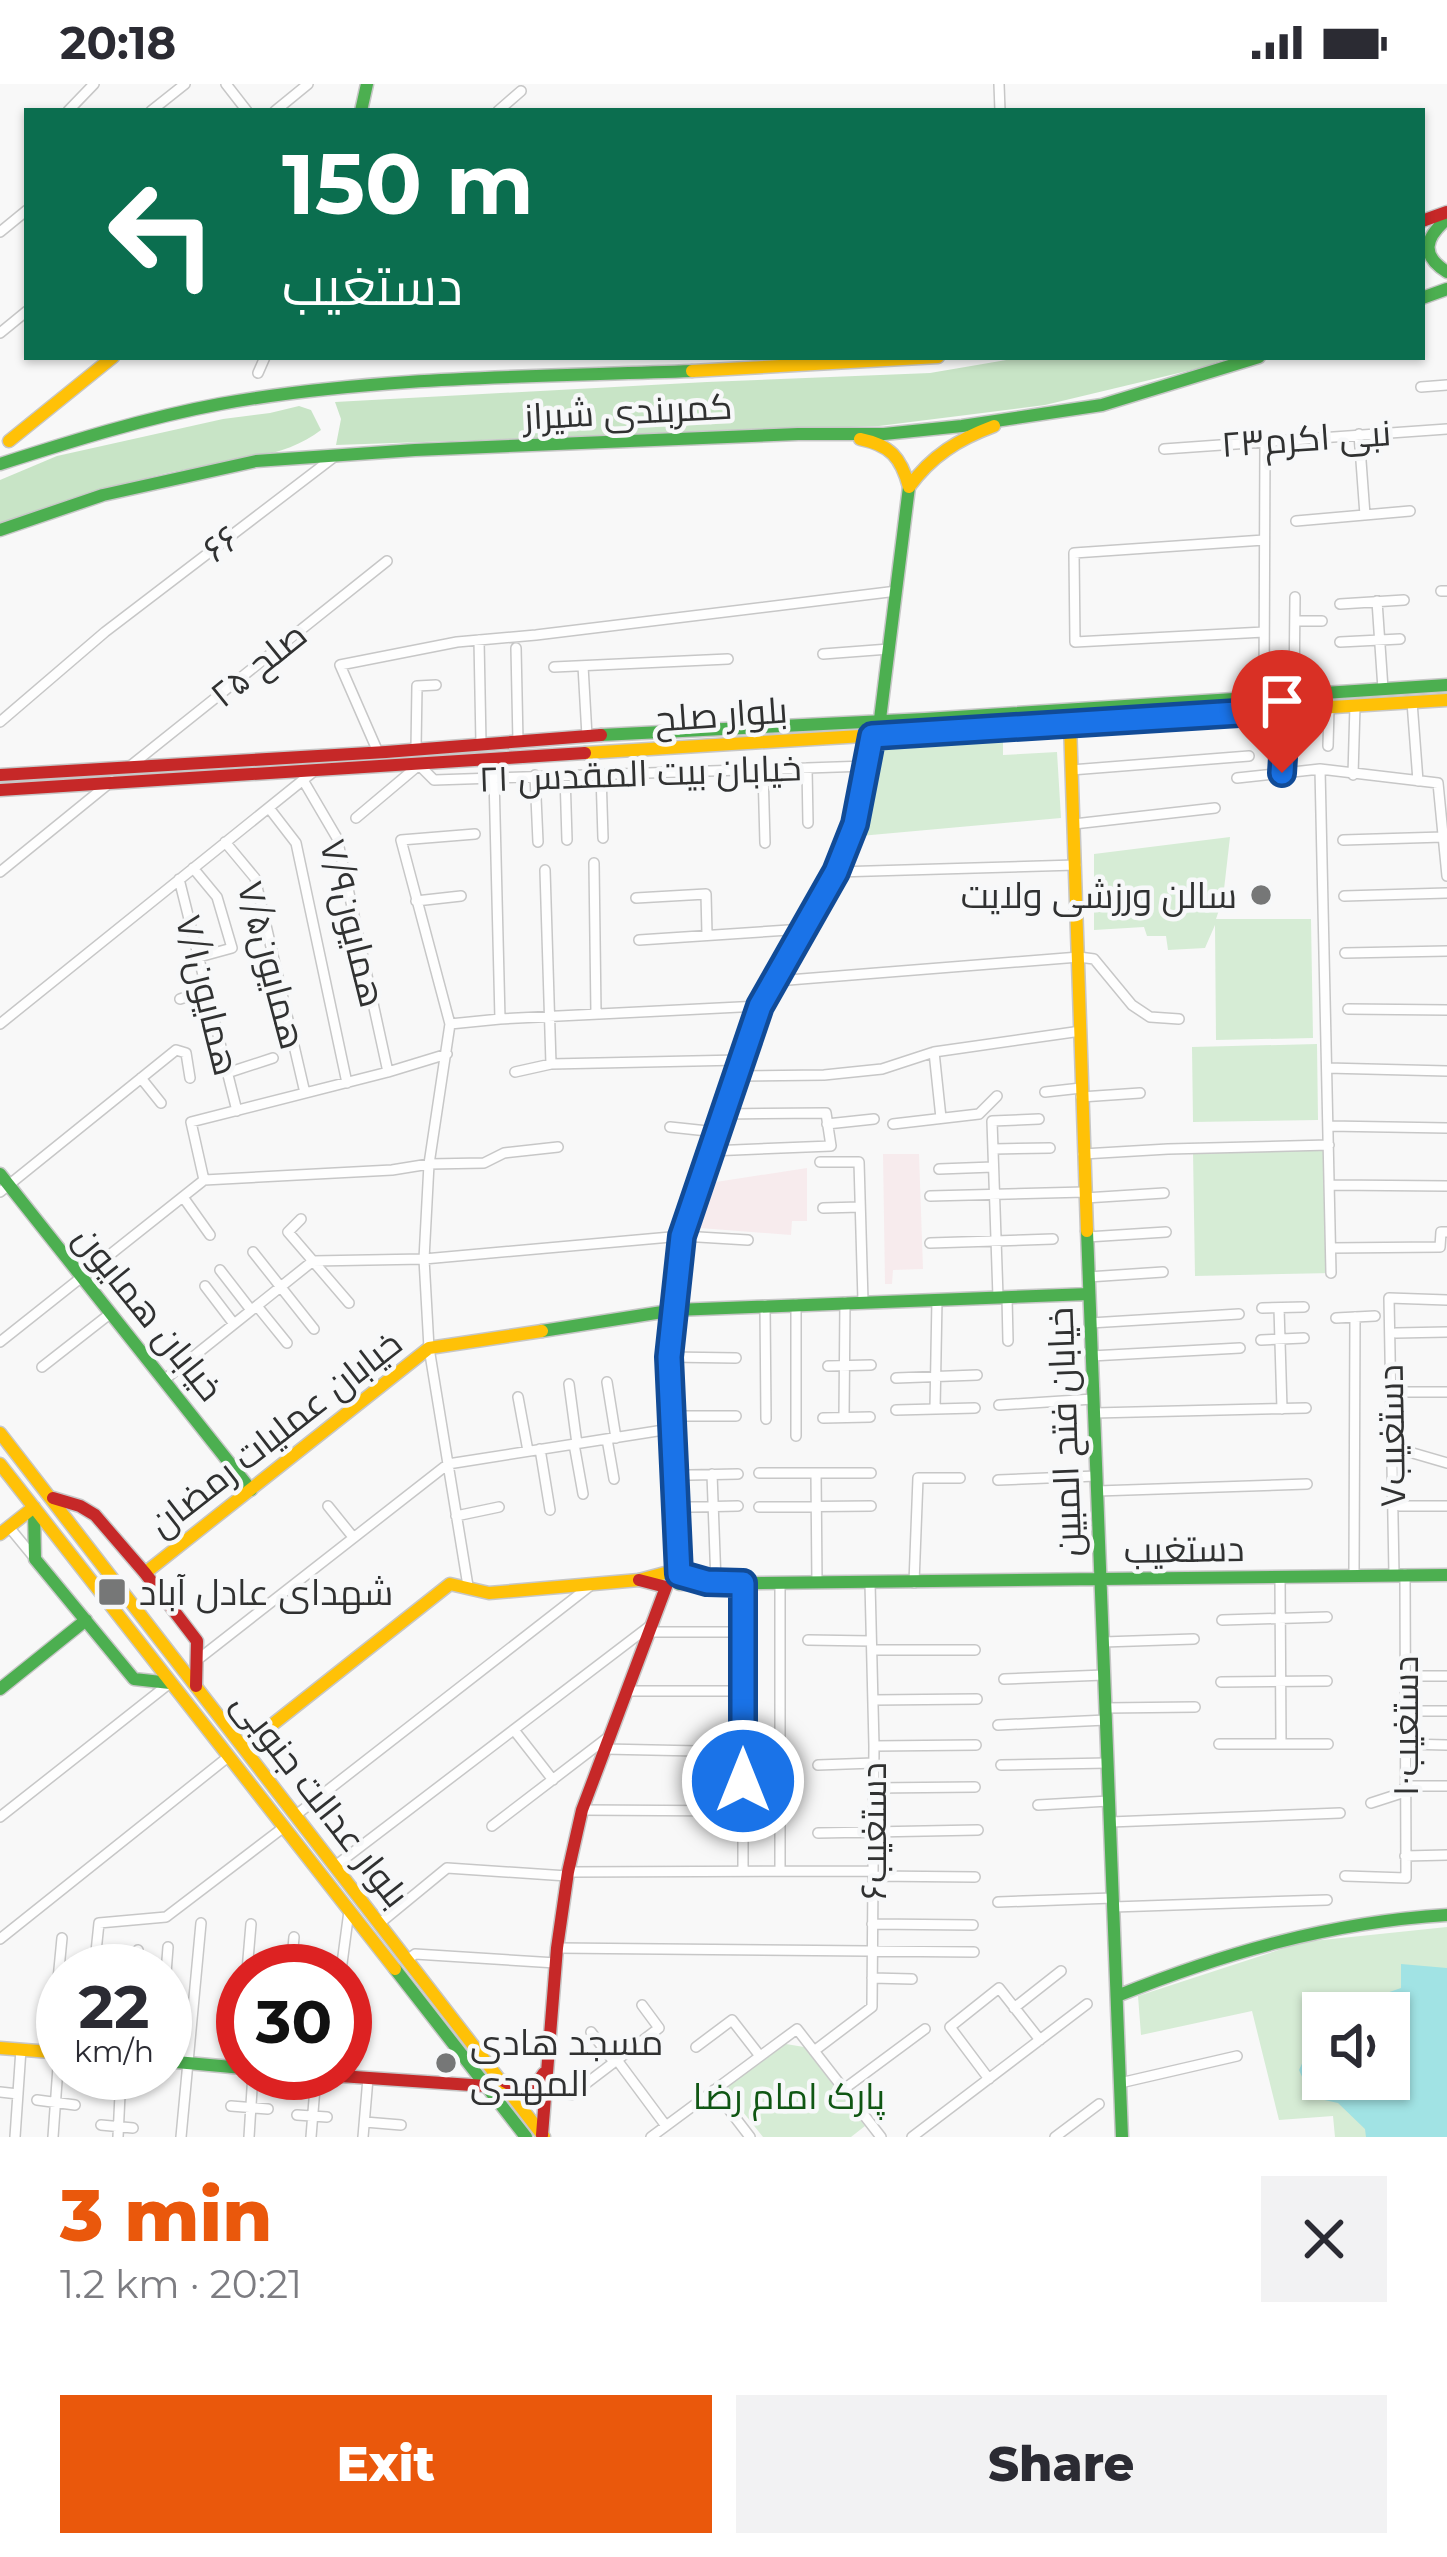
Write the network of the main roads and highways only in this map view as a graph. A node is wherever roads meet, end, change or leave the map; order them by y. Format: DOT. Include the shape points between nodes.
graph roads {
  1 [pos="1447,216"];
  2 [pos="1447,272"];
  3 [pos="109,360"];
  4 [pos="897,360"];
  5 [pos="1249,360"];
  6 [pos="1019,417"];
  7 [pos="841,435"];
  8 [pos="9,441"];
  9 [pos="0,464"];
  10 [pos="909,487"];
  11 [pos="0,530"];
  12 [pos="1447,685"];
  13 [pos="1447,700"];
  14 [pos="1144,704"];
  15 [pos="880,719"];
  16 [pos="1145,719"];
  17 [pos="1070,724"];
  18 [pos="743,727"];
  19 [pos="872,736"];
  20 [pos="744,742"];
  21 [pos="0,775"];
  22 [pos="0,790"];
  23 [pos="3,1184"];
  24 [pos="1089,1294"];
  25 [pos="675,1310"];
  26 [pos="0,1433"];
  27 [pos="0,1464"];
  28 [pos="251,1490"];
  29 [pos="51,1498"];
  30 [pos="34,1507"];
  31 [pos="5,1530"];
  32 [pos="145,1573"];
  33 [pos="1447,1575"];
  34 [pos="672,1580"];
  35 [pos="1100,1581"];
  36 [pos="86,1621"];
  37 [pos="170,1683"];
  38 [pos="196,1686"];
  39 [pos="0,1690"];
  40 [pos="244,1748"];
  41 [pos="1447,1915"];
  42 [pos="1117,1996"];
  43 [pos="463,2031"];
  44 [pos="451,2041"];
  45 [pos="0,2048"];
  46 [pos="36,2050"];
  47 [pos="547,2066"];
  48 [pos="499,2077"];
  49 [pos="372,2078"];
  50 [pos="486,2086"];
  51 [pos="543,2136"];
  52 [pos="526,2137"];
  53 [pos="1123,2137"];
  1 -- 2 [label="main road" via="1428,249"];
  3 -- 8 [label="main road"];
  4 -- 9 [label="main road, کمربندی شیراز" via="365,385 219,404"];
  5 -- 6 [label="main road, کمربندی شیراز" via="1102,405"];
  6 -- 7 [label="main road, کمربندی شیراز"];
  6 -- 10 [label="main road" via="930,460"];
  7 -- 10 [label="main road" via="892,450"];
  7 -- 11 [label="main road, کمربندی شیراز" via="256,461 145,484"];
  10 -- 15 [label="main road"];
  12 -- 14 [label="main road, بلوار صلح"];
  13 -- 16 [label="main road, بلوار صلح"];
  14 -- 15 [label="main road, بلوار صلح"];
  14 -- 16 [label="main road"];
  15 -- 18 [label="main road, بلوار صلح"];
  16 -- 17 [label="main road, بلوار صلح"];
  17 -- 19 [label="main road, بلوار صلح"];
  17 -- 24 [label="main road, خیابان فتح المبین"];
  18 -- 20 [label="main road"];
  18 -- 21 [label="main road, بلوار صلح"];
  19 -- 20 [label="main road, بلوار صلح"];
  19 -- 25 [label="main road" via="855,824 836,872 760,1006 740,1060 682,1236"];
  20 -- 22 [label="main road, بلوار صلح"];
  23 -- 28 [label="main road, خیابان همایون"];
  24 -- 25 [label="main road, خیابان عملیات رمضان"];
  24 -- 35 [label="main road, خیابان فتح المبین"];
  25 -- 28 [label="main road, خیابان عملیات رمضان" via="429,1348"];
  25 -- 34 [label="main road"];
  26 -- 29 [label="main road, بلوار عدالت جنوبی"];
  27 -- 30 [label="main road, بلوار عدالت جنوبی"];
  28 -- 32 [label="main road, خیابان عملیات رمضان"];
  29 -- 32 [label="main road, بلوار عدالت جنوبی" via="95,1515"];
  29 -- 38 [label="main road, بلوار عدالت جنوبی"];
  30 -- 31 [label="main road"];
  30 -- 36 [label="main road" via="35,1559"];
  30 -- 37 [label="main road, بلوار عدالت جنوبی"];
  32 -- 38 [label="main road, بلوار عدالت جنوبی" via="197,1641"];
  33 -- 35 [label="main road, دستغیب"];
  34 -- 35 [label="main road, دستغیب"];
  34 -- 40 [label="main road, دستغیب" via="489,1593 450,1584"];
  34 -- 47 [label="main road" via="582,1810 567,1874"];
  35 -- 42 [label="main road, خیابان فتح المبین"];
  36 -- 37 [label="main road" via="134,1679"];
  36 -- 39 [label="main road"];
  37 -- 44 [label="main road, بلوار عدالت جنوبی"];
  38 -- 40 [label="main road, بلوار عدالت جنوبی"];
  40 -- 43 [label="main road, بلوار عدالت جنوبی"];
  41 -- 42 [label="main road" via="1338,1926"];
  42 -- 53 [label="main road, خیابان فتح المبین"];
  43 -- 44 [label="main road"];
  43 -- 48 [label="main road, بلوار عدالت جنوبی"];
  44 -- 50 [label="main road, بلوار عدالت جنوبی"];
  45 -- 46 [label="main road"];
  47 -- 48 [label="main road" via="527,2091"];
  47 -- 51 [label="main road"];
  48 -- 51 [label="main road, بلوار عدالت جنوبی"];
  49 -- 50 [label="main road"];
  50 -- 52 [label="main road, بلوار عدالت جنوبی"];
}
